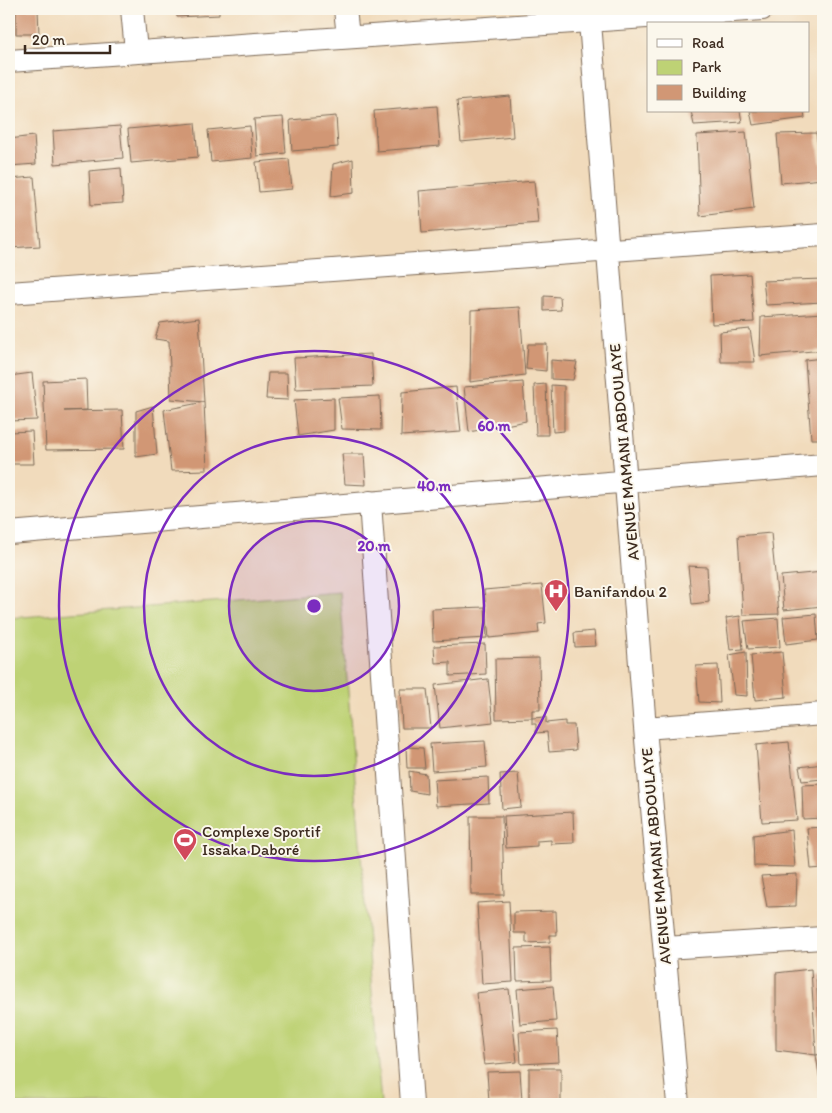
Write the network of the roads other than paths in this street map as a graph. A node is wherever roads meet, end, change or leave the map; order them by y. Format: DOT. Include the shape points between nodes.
graph roads {
  1 [pos="132,9"];
  2 [pos="345,9"];
  3 [pos="762,9"];
  4 [pos="590,15"];
  5 [pos="348,37"];
  6 [pos="136,51"];
  7 [pos="9,61"];
  8 [pos="823,235"];
  9 [pos="607,250"];
  10 [pos="9,293"];
  11 [pos="823,465"];
  12 [pos="627,481"];
  13 [pos="370,502"];
  14 [pos="9,533"];
  15 [pos="823,714"];
  16 [pos="645,728"];
  17 [pos="823,938"];
  18 [pos="665,948"];
  19 [pos="412,1104"];
  20 [pos="678,1104"];
  1 -- 6 [label="street"];
  2 -- 5 [label="street"];
  3 -- 4 [label="street"];
  4 -- 5 [label="street"];
  4 -- 9 [label="street, AVENUE MAMANI ABDOULAYE"];
  5 -- 6 [label="street"];
  6 -- 7 [label="street"];
  8 -- 9 [label="street"];
  9 -- 10 [label="street"];
  9 -- 12 [label="street, AVENUE MAMANI ABDOULAYE"];
  11 -- 12 [label="street"];
  12 -- 13 [label="street"];
  12 -- 16 [label="street, AVENUE MAMANI ABDOULAYE"];
  13 -- 14 [label="street"];
  13 -- 19 [label="street"];
  15 -- 16 [label="street"];
  16 -- 18 [label="street, AVENUE MAMANI ABDOULAYE"];
  17 -- 18 [label="street"];
  18 -- 20 [label="street, AVENUE MAMANI ABDOULAYE"];
}
